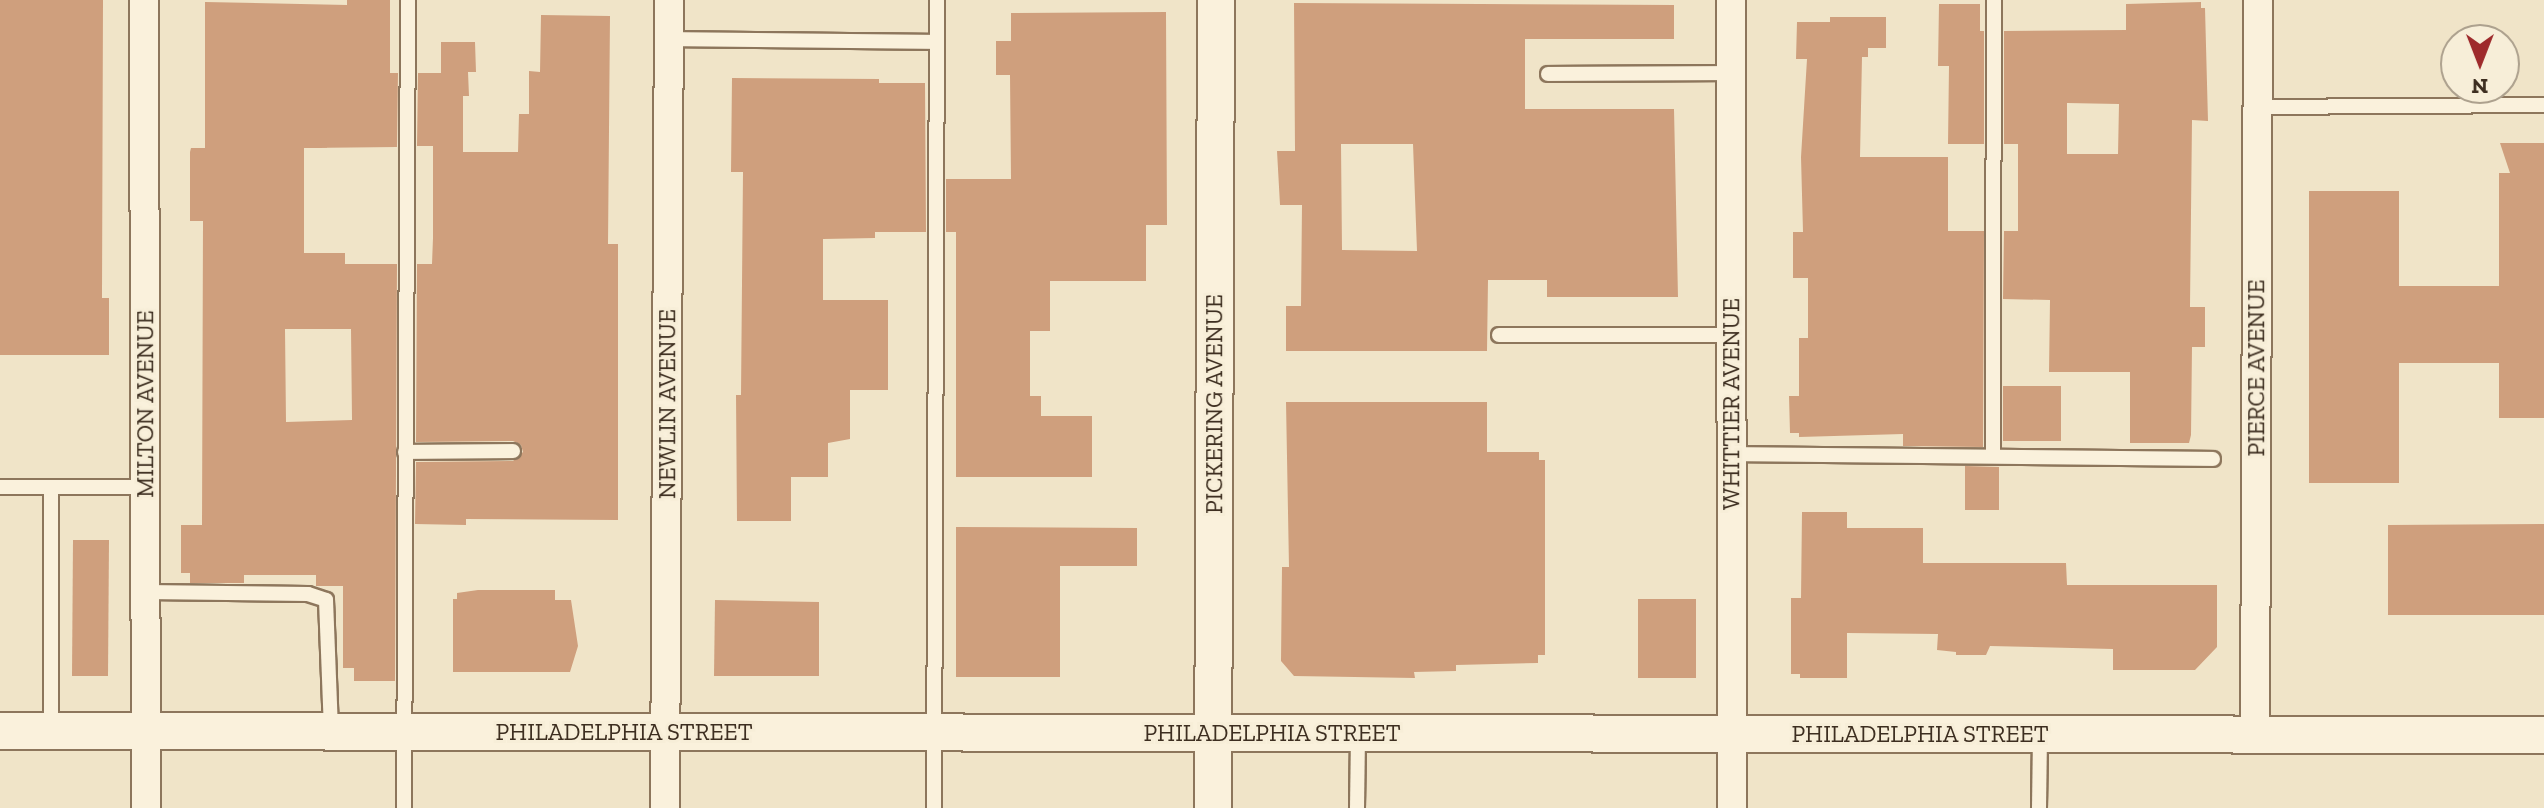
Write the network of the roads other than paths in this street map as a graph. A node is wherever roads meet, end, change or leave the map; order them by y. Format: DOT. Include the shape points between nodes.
graph roads {
  1 [pos="144,0"];
  2 [pos="408,0"];
  3 [pos="669,0"];
  4 [pos="937,0"];
  5 [pos="1216,0"];
  6 [pos="1731,0"];
  7 [pos="1994,0"];
  8 [pos="2258,0"];
  9 [pos="669,39"];
  10 [pos="937,42"];
  11 [pos="1731,73"];
  12 [pos="1548,74"];
  13 [pos="2544,105"];
  14 [pos="2257,107"];
  15 [pos="1499,335"];
  16 [pos="1731,335"];
  17 [pos="513,451"];
  18 [pos="405,452"];
  19 [pos="1731,454"];
  20 [pos="1993,456"];
  21 [pos="2213,459"];
  22 [pos="0,487"];
  23 [pos="51,487"];
  24 [pos="146,487"];
  25 [pos="146,592"];
  26 [pos="0,731"];
  27 [pos="51,731"];
  28 [pos="146,732"];
  29 [pos="331,732"];
  30 [pos="404,732"];
  31 [pos="665,732"];
  32 [pos="934,733"];
  33 [pos="1213,733"];
  34 [pos="1358,733"];
  35 [pos="1732,734"];
  36 [pos="2040,735"];
  37 [pos="2255,735"];
  38 [pos="2544,735"];
  39 [pos="146,808"];
  40 [pos="404,808"];
  41 [pos="665,808"];
  42 [pos="934,808"];
  43 [pos="1213,808"];
  44 [pos="1357,808"];
  45 [pos="1732,808"];
  46 [pos="2039,808"];
  1 -- 24 [label="street, MILTON AVENUE"];
  2 -- 18 [label="lane"];
  3 -- 9 [label="street, NEWLIN AVENUE"];
  4 -- 10 [label="lane"];
  5 -- 33 [label="street, PICKERING AVENUE"];
  6 -- 11 [label="street, WHITTIER AVENUE"];
  7 -- 20 [label="lane"];
  8 -- 14 [label="street, PIERCE AVENUE"];
  9 -- 10 [label="lane"];
  9 -- 31 [label="street, NEWLIN AVENUE"];
  10 -- 32 [label="lane"];
  11 -- 12 [label="lane"];
  11 -- 16 [label="street, WHITTIER AVENUE"];
  13 -- 14 [label="lane"];
  14 -- 37 [label="street, PIERCE AVENUE"];
  15 -- 16 [label="lane"];
  16 -- 19 [label="street, WHITTIER AVENUE"];
  17 -- 18 [label="lane"];
  18 -- 30 [label="lane"];
  19 -- 20 [label="lane"];
  19 -- 35 [label="street, WHITTIER AVENUE"];
  20 -- 21 [label="lane"];
  22 -- 23 [label="lane"];
  23 -- 24 [label="lane"];
  23 -- 27 [label="lane"];
  24 -- 25 [label="street, MILTON AVENUE"];
  25 -- 28 [label="street, MILTON AVENUE"];
  25 -- 29 [label="lane" via="308,594 326,600"];
  26 -- 27 [label="street, PHILADELPHIA STREET"];
  27 -- 28 [label="street, PHILADELPHIA STREET"];
  28 -- 29 [label="street, PHILADELPHIA STREET"];
  28 -- 39 [label="street, MILTON AVENUE"];
  29 -- 30 [label="street, PHILADELPHIA STREET"];
  30 -- 31 [label="street, PHILADELPHIA STREET"];
  30 -- 40 [label="lane"];
  31 -- 32 [label="street, PHILADELPHIA STREET"];
  31 -- 41 [label="street, NEWLIN AVENUE"];
  32 -- 33 [label="street, PHILADELPHIA STREET"];
  32 -- 42 [label="lane"];
  33 -- 34 [label="street, PHILADELPHIA STREET"];
  33 -- 43 [label="street, PICKERING AVENUE"];
  34 -- 35 [label="street, PHILADELPHIA STREET"];
  34 -- 44 [label="lane"];
  35 -- 36 [label="street, PHILADELPHIA STREET"];
  35 -- 45 [label="street, WHITTIER AVENUE"];
  36 -- 37 [label="street, PHILADELPHIA STREET"];
  36 -- 46 [label="lane"];
  37 -- 38 [label="street, PHILADELPHIA STREET"];
}
